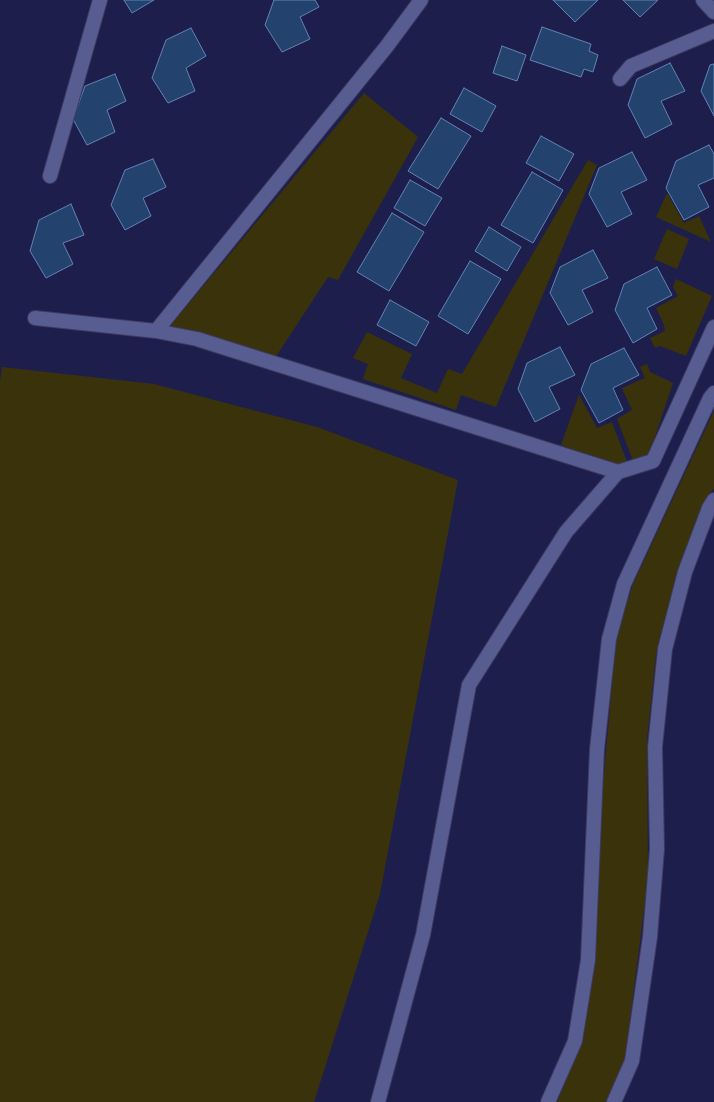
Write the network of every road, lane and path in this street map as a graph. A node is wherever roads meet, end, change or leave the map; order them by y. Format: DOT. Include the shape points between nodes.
graph roads {
  1 [pos="100,0"];
  2 [pos="421,0"];
  3 [pos="702,0"];
  4 [pos="714,12"];
  5 [pos="714,31"];
  6 [pos="620,79"];
  7 [pos="50,176"];
  8 [pos="35,318"];
  9 [pos="714,327"];
  10 [pos="156,331"];
  11 [pos="714,394"];
  12 [pos="618,472"];
  13 [pos="714,500"];
  14 [pos="378,1102"];
  15 [pos="548,1102"];
  16 [pos="614,1102"];
  1 -- 7 [label="street"];
  2 -- 10 [label="street"];
  3 -- 4 [label="street"];
  5 -- 6 [label="street" via="630,66"];
  8 -- 10 [label="street"];
  9 -- 12 [label="street" via="653,461"];
  10 -- 12 [label="street" via="197,339"];
  11 -- 15 [label="street" via="624,584 609,639 597,749 588,960 575,1041"];
  12 -- 14 [label="street" via="566,532 469,685 423,935"];
  13 -- 16 [label="street" via="685,572 665,649 655,747 656,849 650,937 632,1060"];
}
